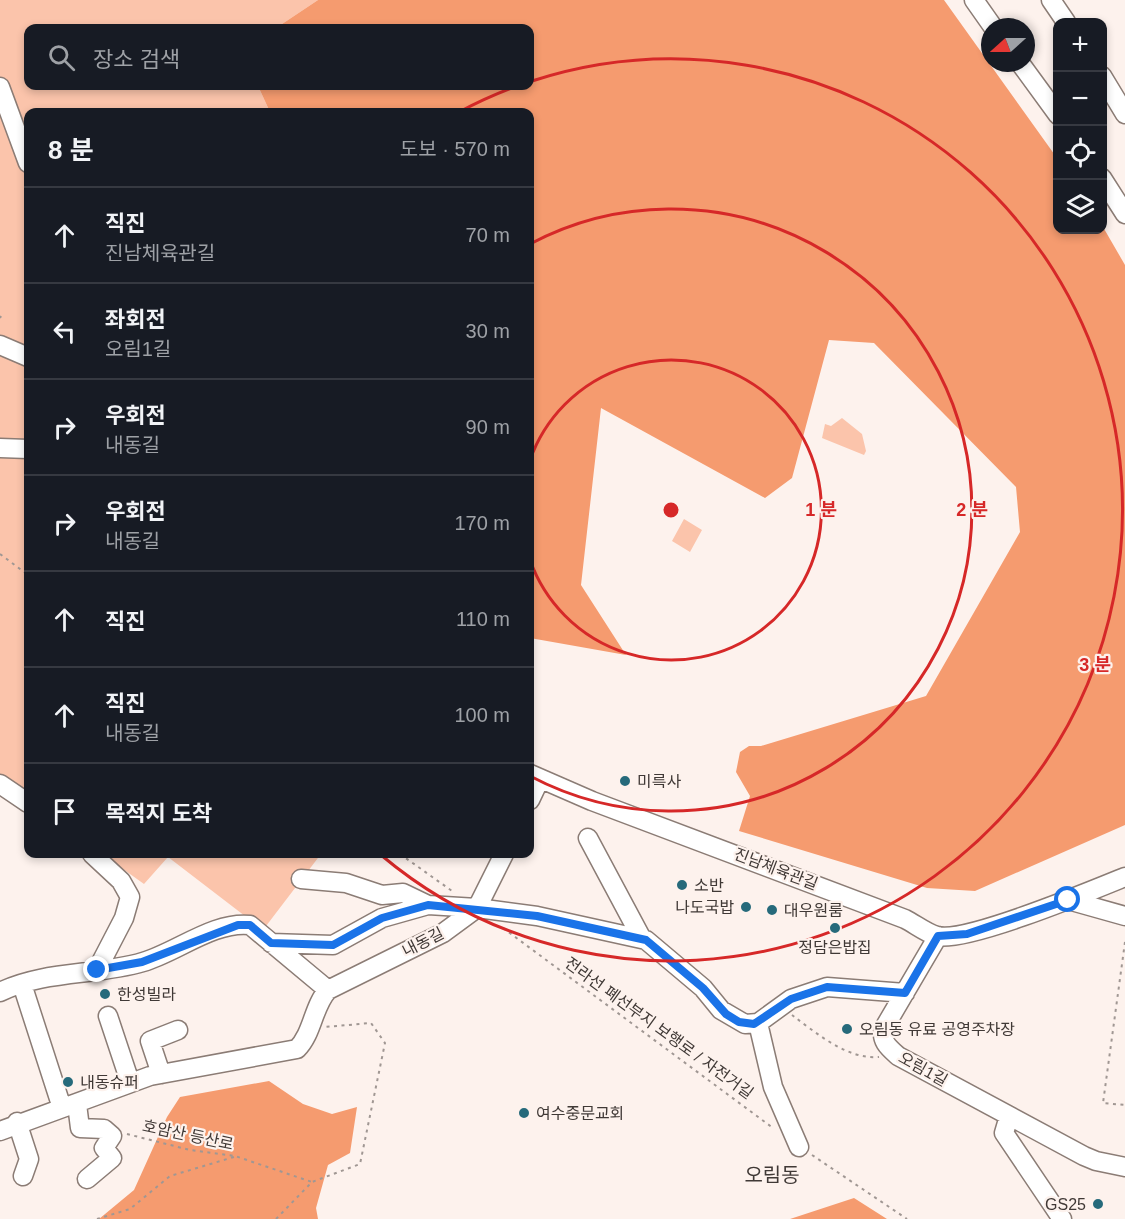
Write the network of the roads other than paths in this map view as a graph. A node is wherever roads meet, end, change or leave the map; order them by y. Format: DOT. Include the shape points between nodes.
graph roads {
  1 [pos="974,0"];
  2 [pos="1052,0"];
  3 [pos="987,18"];
  4 [pos="1063,18"];
  5 [pos="1027,72"];
  6 [pos="1107,84"];
  7 [pos="0,87"];
  8 [pos="1053,108"];
  9 [pos="1125,114"];
  10 [pos="24,152"];
  11 [pos="1103,180"];
  12 [pos="1125,214"];
  13 [pos="0,345"];
  14 [pos="24,355"];
  15 [pos="0,448"];
  16 [pos="24,449"];
  17 [pos="534,778"];
  18 [pos="0,784"];
  19 [pos="24,799"];
  20 [pos="588,838"];
  21 [pos="97,858"];
  22 [pos="502,858"];
  23 [pos="1125,877"];
  24 [pos="302,879"];
  25 [pos="1068,900"];
  26 [pos="428,905"];
  27 [pos="477,908"];
  28 [pos="1125,916"];
  29 [pos="938,936"];
  30 [pos="642,939"];
  31 [pos="271,943"];
  32 [pos="97,970"];
  33 [pos="22,984"];
  34 [pos="328,990"];
  35 [pos="0,992"];
  36 [pos="905,993"];
  37 [pos="108,1016"];
  38 [pos="758,1023"];
  39 [pos="178,1030"];
  40 [pos="161,1074"];
  41 [pos="130,1082"];
  42 [pos="70,1106"];
  43 [pos="1009,1116"];
  44 [pos="17,1122"];
  45 [pos="0,1131"];
  46 [pos="799,1147"];
  47 [pos="1125,1167"];
  48 [pos="23,1176"];
  49 [pos="87,1179"];
  50 [pos="1062,1219"];
  1 -- 3 [label="street"];
  2 -- 4 [label="street"];
  5 -- 8 [label="street"];
  6 -- 9 [label="street"];
  7 -- 10 [label="street"];
  11 -- 12 [label="street"];
  13 -- 14 [label="street"];
  15 -- 16 [label="street"];
  17 -- 29 [label="street, 진남체육관길" via="849,897"];
  18 -- 19 [label="street"];
  20 -- 30 [label="street"];
  21 -- 32 [label="street" via="121,881 130,897 124,918"];
  22 -- 27 [label="street"];
  23 -- 25 [label="street"];
  24 -- 26 [label="street" via="346,882 382,895 403,893"];
  25 -- 28 [label="street"];
  25 -- 29 [label="street" via="967,934"];
  26 -- 27 [label="street"];
  26 -- 31 [label="street" via="375,921 339,944"];
  27 -- 30 [label="street" via="537,916"];
  27 -- 34 [label="street, 내동길" via="442,933"];
  29 -- 36 [label="street, 오림1길"];
  30 -- 38 [label="street" via="652,943 703,988 726,1014 745,1024"];
  31 -- 32 [label="street" via="250,925 238,925 142,962"];
  31 -- 34 [label="street"];
  32 -- 33 [label="street"];
  33 -- 35 [label="street"];
  33 -- 42 [label="street"];
  34 -- 40 [label="street" via="300,1045 290,1052"];
  36 -- 38 [label="street" via="827,987 798,996"];
  36 -- 43 [label="street, 오림1길" via="882,1033 885,1044 898,1056"];
  37 -- 41 [label="street"];
  38 -- 46 [label="street" via="773,1087"];
  39 -- 40 [label="street" via="150,1041"];
  40 -- 41 [label="street"];
  41 -- 42 [label="street"];
  42 -- 44 [label="street"];
  42 -- 49 [label="street" via="80,1128 104,1129 112,1137 104,1148 112,1158"];
  43 -- 47 [label="street, 오림1길" via="1090,1159"];
  43 -- 50 [label="street" via="1004,1133"];
  44 -- 45 [label="street"];
  44 -- 48 [label="street" via="29,1159"];
}
